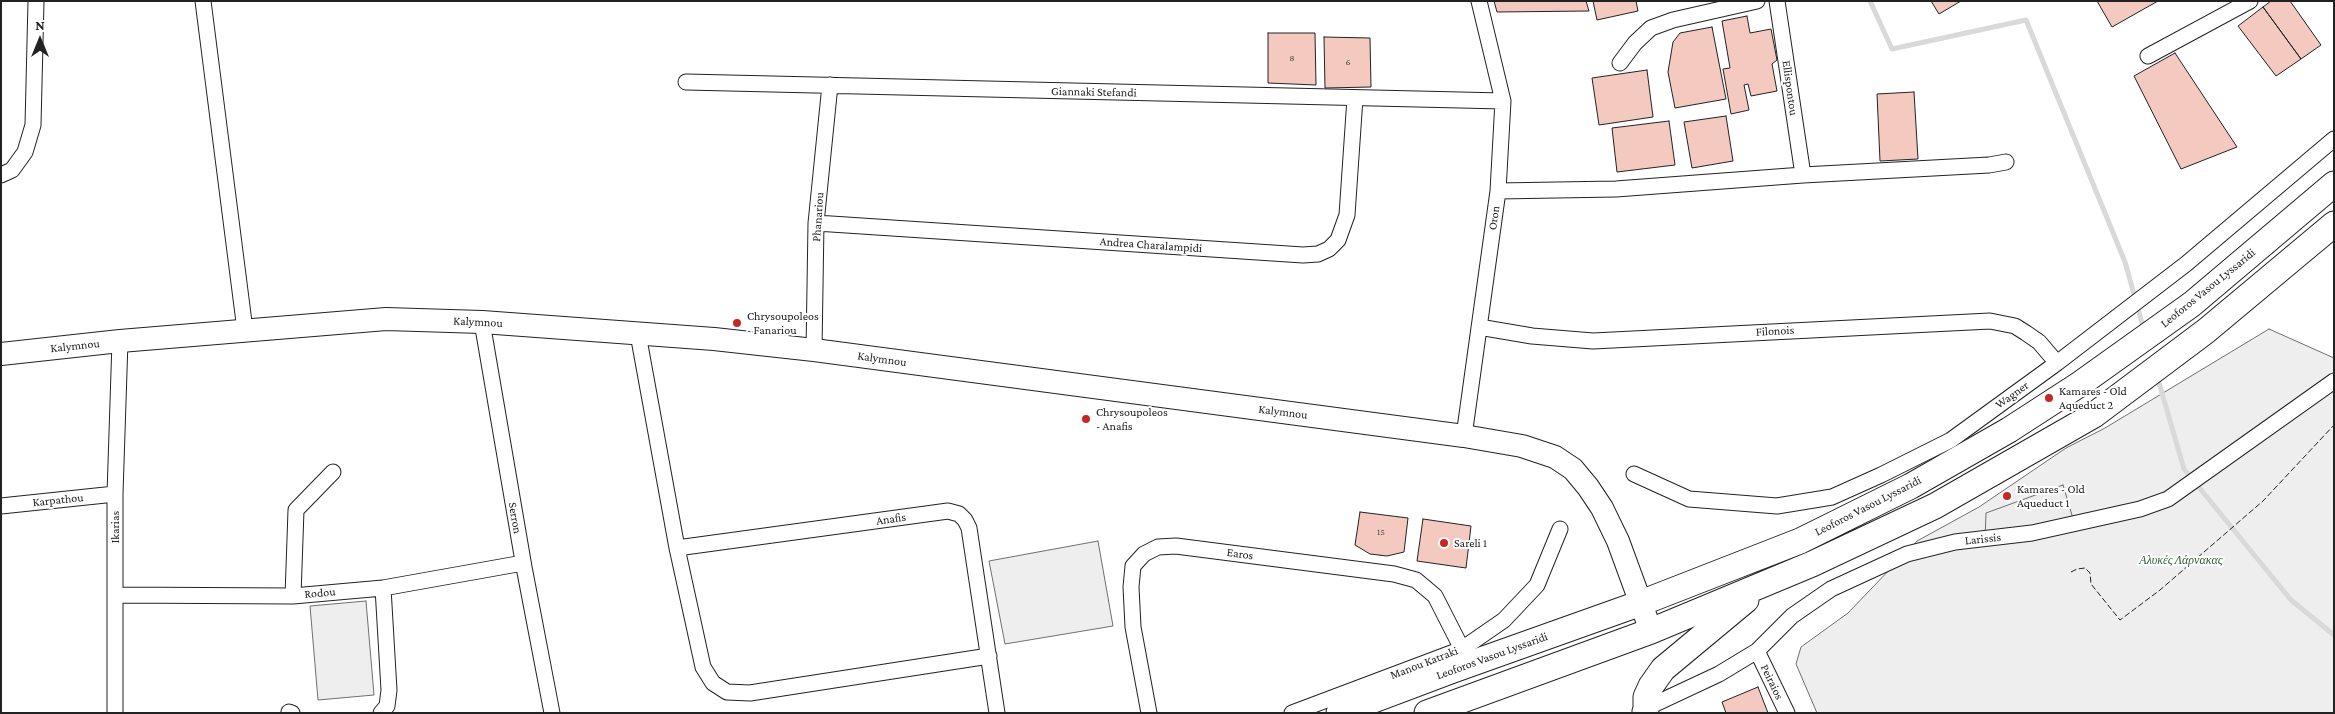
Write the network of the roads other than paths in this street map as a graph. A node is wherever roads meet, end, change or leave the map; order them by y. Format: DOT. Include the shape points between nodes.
graph roads {
  1 [pos="36,1"];
  2 [pos="203,1"];
  3 [pos="1479,1"];
  4 [pos="1757,1"];
  5 [pos="1777,1"];
  6 [pos="2249,2"];
  7 [pos="2148,56"];
  8 [pos="1620,63"];
  9 [pos="686,82"];
  10 [pos="830,85"];
  11 [pos="1355,98"];
  12 [pos="1503,101"];
  13 [pos="2334,140"];
  14 [pos="2006,162"];
  15 [pos="1,175"];
  16 [pos="1803,175"];
  17 [pos="2334,184"];
  18 [pos="1498,191"];
  19 [pos="816,223"];
  20 [pos="2334,224"];
  21 [pos="482,322"];
  22 [pos="1479,327"];
  23 [pos="245,330"];
  24 [pos="638,334"];
  25 [pos="120,341"];
  26 [pos="814,350"];
  27 [pos="1,354"];
  28 [pos="2057,362"];
  29 [pos="2334,381"];
  30 [pos="1464,436"];
  31 [pos="333,472"];
  32 [pos="1634,474"];
  33 [pos="115,494"];
  34 [pos="1,506"];
  35 [pos="1560,529"];
  36 [pos="677,548"];
  37 [pos="523,563"];
  38 [pos="1770,582"];
  39 [pos="383,588"];
  40 [pos="115,595"];
  41 [pos="293,596"];
  42 [pos="1641,603"];
  43 [pos="1651,631"];
  44 [pos="1462,649"];
  45 [pos="1757,652"];
  46 [pos="989,656"];
  47 [pos="1642,711"];
  48 [pos="115,713"];
  49 [pos="381,713"];
  50 [pos="552,713"];
  51 [pos="997,713"];
  52 [pos="1148,713"];
  53 [pos="1292,713"];
  54 [pos="1339,713"];
  55 [pos="1427,713"];
  56 [pos="1787,713"];
  1 -- 15 [label="street" via="33,125 25,152 12,170"];
  2 -- 23 [label="street"];
  3 -- 12 [label="street, Oron"];
  4 -- 8 [label="street" via="1672,20 1651,28"];
  5 -- 16 [label="street, Ellispontou"];
  6 -- 7 [label="street"];
  9 -- 10 [label="street, Giannaki Stefandi"];
  10 -- 11 [label="street, Giannaki Stefandi"];
  10 -- 19 [label="street, Phanariou"];
  11 -- 12 [label="street, Giannaki Stefandi"];
  11 -- 19 [label="street, Andrea Charalampidi" via="1347,216 1338,240 1318,254"];
  12 -- 18 [label="street, Oron"];
  13 -- 28 [label="street, Wagner" via="2186,264"];
  14 -- 16 [label="street"];
  16 -- 18 [label="street" via="1616,189"];
  17 -- 42 [label="main road, Leoforos Vasou Lyssaridi" via="2192,304 2009,430 1902,490 1800,541"];
  18 -- 22 [label="street, Oron"];
  19 -- 26 [label="street, Phanariou"];
  20 -- 38 [label="main road" via="2206,331 2094,415 1935,506"];
  21 -- 23 [label="street, Kalymnou" via="386,320"];
  21 -- 24 [label="street, Kalymnou"];
  21 -- 37 [label="street, Serron"];
  22 -- 28 [label="street, Filonois" via="1593,341 1990,321 2009,324 2026,333"];
  22 -- 30 [label="street, Oron"];
  23 -- 25 [label="street, Kalymnou"];
  24 -- 26 [label="street, Kalymnou"];
  24 -- 36 [label="street"];
  25 -- 27 [label="street, Kalymnou"];
  25 -- 33 [label="street, Ikarias"];
  26 -- 30 [label="street, Kalymnou"];
  28 -- 32 [label="street, Wagner" via="1950,440 1832,497 1777,506 1689,499"];
  29 -- 45 [label="street, Larissis" via="2168,499 2140,509 2032,533 1955,542 1906,554 1831,588 1792,616"];
  30 -- 42 [label="street, Kalymnou" via="1522,446 1555,457 1573,469 1602,508"];
  31 -- 41 [label="street" via="296,510"];
  33 -- 34 [label="street, Karpathou"];
  33 -- 40 [label="street, Ikarias"];
  35 -- 44 [label="street, Manou Katraki" via="1537,584 1504,620"];
  36 -- 46 [label="street" via="703,667 713,683 727,692 750,693"];
  36 -- 46 [label="street, Anafis" via="948,511 959,514 969,528"];
  37 -- 39 [label="street, Rodou"];
  37 -- 50 [label="street, Serron"];
  38 -- 43 [label="main road"];
  38 -- 47 [label="main road" via="1663,669 1650,686"];
  39 -- 41 [label="street, Rodou"];
  39 -- 49 [label="street" via="389,690 387,706"];
  40 -- 41 [label="street, Rodou"];
  40 -- 48 [label="street, Ikarias"];
  42 -- 43 [label="street, Kalymnou"];
  42 -- 54 [label="main road, Leoforos Vasou Lyssaridi"];
  43 -- 55 [label="main road"];
  44 -- 52 [label="street, Earos" via="1435,596 1416,580 1394,574 1186,547 1158,547 1144,554 1133,566 1131,586 1133,627"];
  44 -- 53 [label="street, Manou Katraki"];
  45 -- 47 [label="street, Larissis"];
  45 -- 56 [label="street, Peiraios"];
  46 -- 51 [label="street, Anafis"];
}
